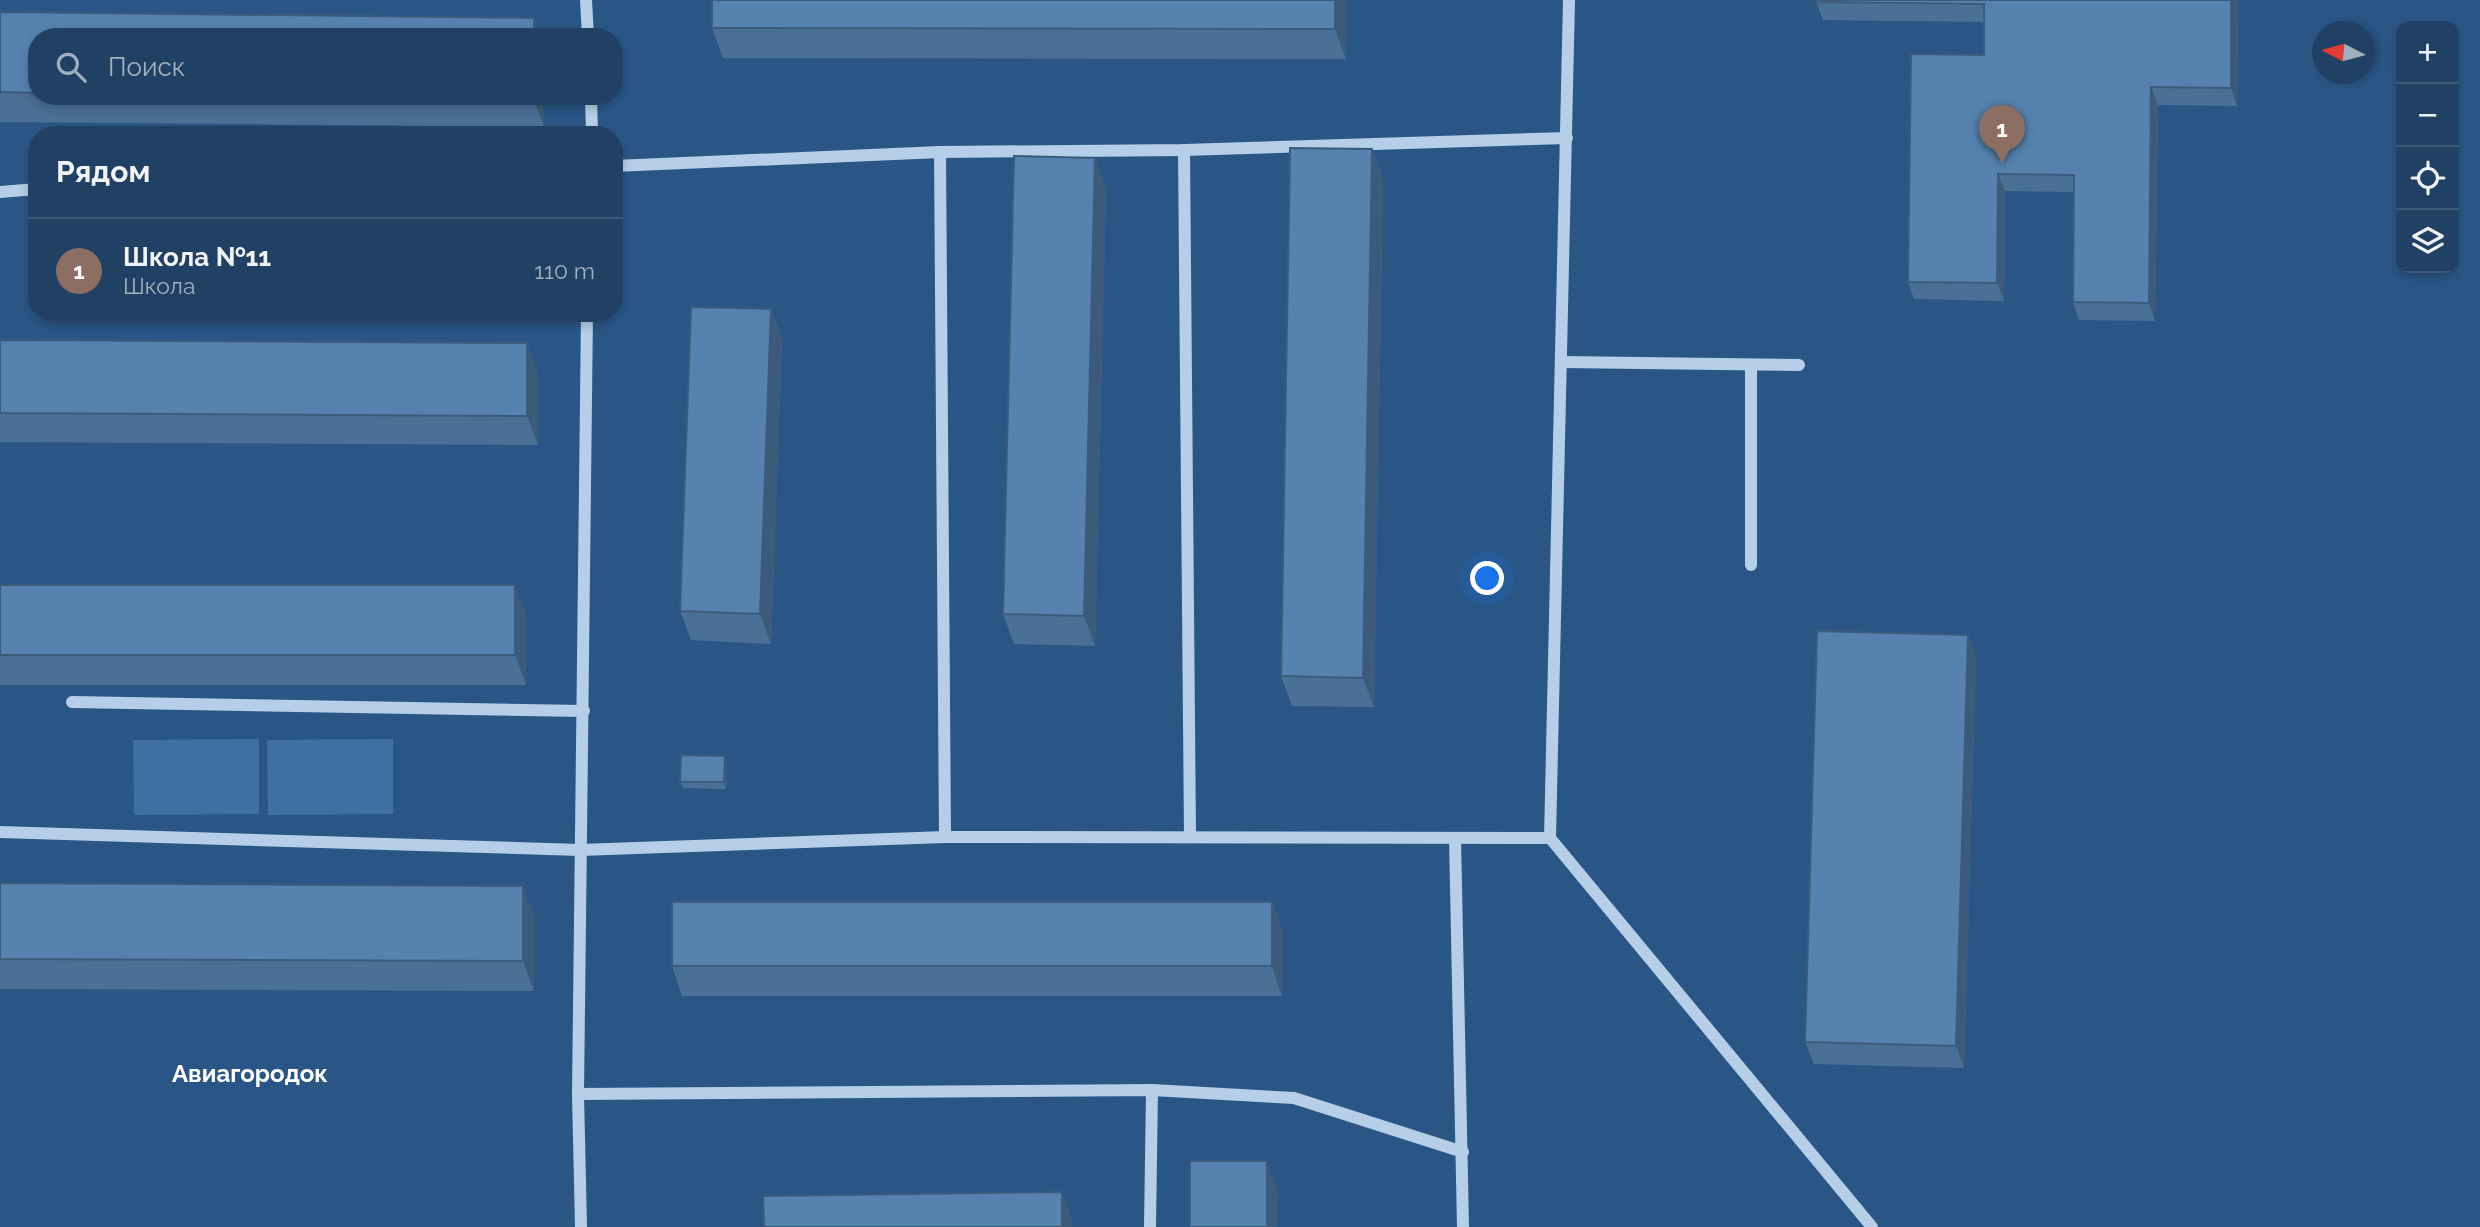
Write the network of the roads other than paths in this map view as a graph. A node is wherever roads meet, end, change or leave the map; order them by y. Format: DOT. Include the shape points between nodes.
graph roads {
  1 [pos="586,0"];
  2 [pos="1569,0"];
  3 [pos="588,28"];
  4 [pos="590,105"];
  5 [pos="592,126"];
  6 [pos="1567,138"];
  7 [pos="1184,150"];
  8 [pos="940,152"];
  9 [pos="623,166"];
  10 [pos="28,190"];
  11 [pos="0,192"];
  12 [pos="587,322"];
  13 [pos="1561,362"];
  14 [pos="1800,365"];
  15 [pos="1751,366"];
  16 [pos="1751,565"];
  17 [pos="72,702"];
  18 [pos="584,711"];
  19 [pos="0,832"];
  20 [pos="1190,836"];
  21 [pos="945,837"];
  22 [pos="1455,838"];
  23 [pos="1550,838"];
  24 [pos="580,850"];
  25 [pos="1152,1090"];
  26 [pos="578,1094"];
  27 [pos="1463,1152"];
  28 [pos="581,1227"];
  29 [pos="1150,1227"];
  30 [pos="1463,1227"];
  31 [pos="1872,1227"];
  1 -- 3 [label="street"];
  2 -- 6 [label="street"];
  4 -- 5 [label="street"];
  6 -- 7 [label="street"];
  6 -- 13 [label="street"];
  7 -- 8 [label="street"];
  7 -- 20 [label="street"];
  8 -- 9 [label="street"];
  8 -- 21 [label="street"];
  10 -- 11 [label="street"];
  12 -- 18 [label="street"];
  13 -- 15 [label="street"];
  13 -- 23 [label="street"];
  14 -- 15 [label="street"];
  15 -- 16 [label="street"];
  17 -- 18 [label="street"];
  18 -- 24 [label="street"];
  19 -- 24 [label="street"];
  20 -- 21 [label="street"];
  20 -- 22 [label="street"];
  21 -- 24 [label="street"];
  22 -- 23 [label="street"];
  22 -- 27 [label="street"];
  23 -- 31 [label="street"];
  24 -- 26 [label="street"];
  25 -- 26 [label="street"];
  25 -- 27 [label="street" via="1294,1098"];
  25 -- 29 [label="street"];
  26 -- 28 [label="street"];
  27 -- 30 [label="street"];
}
